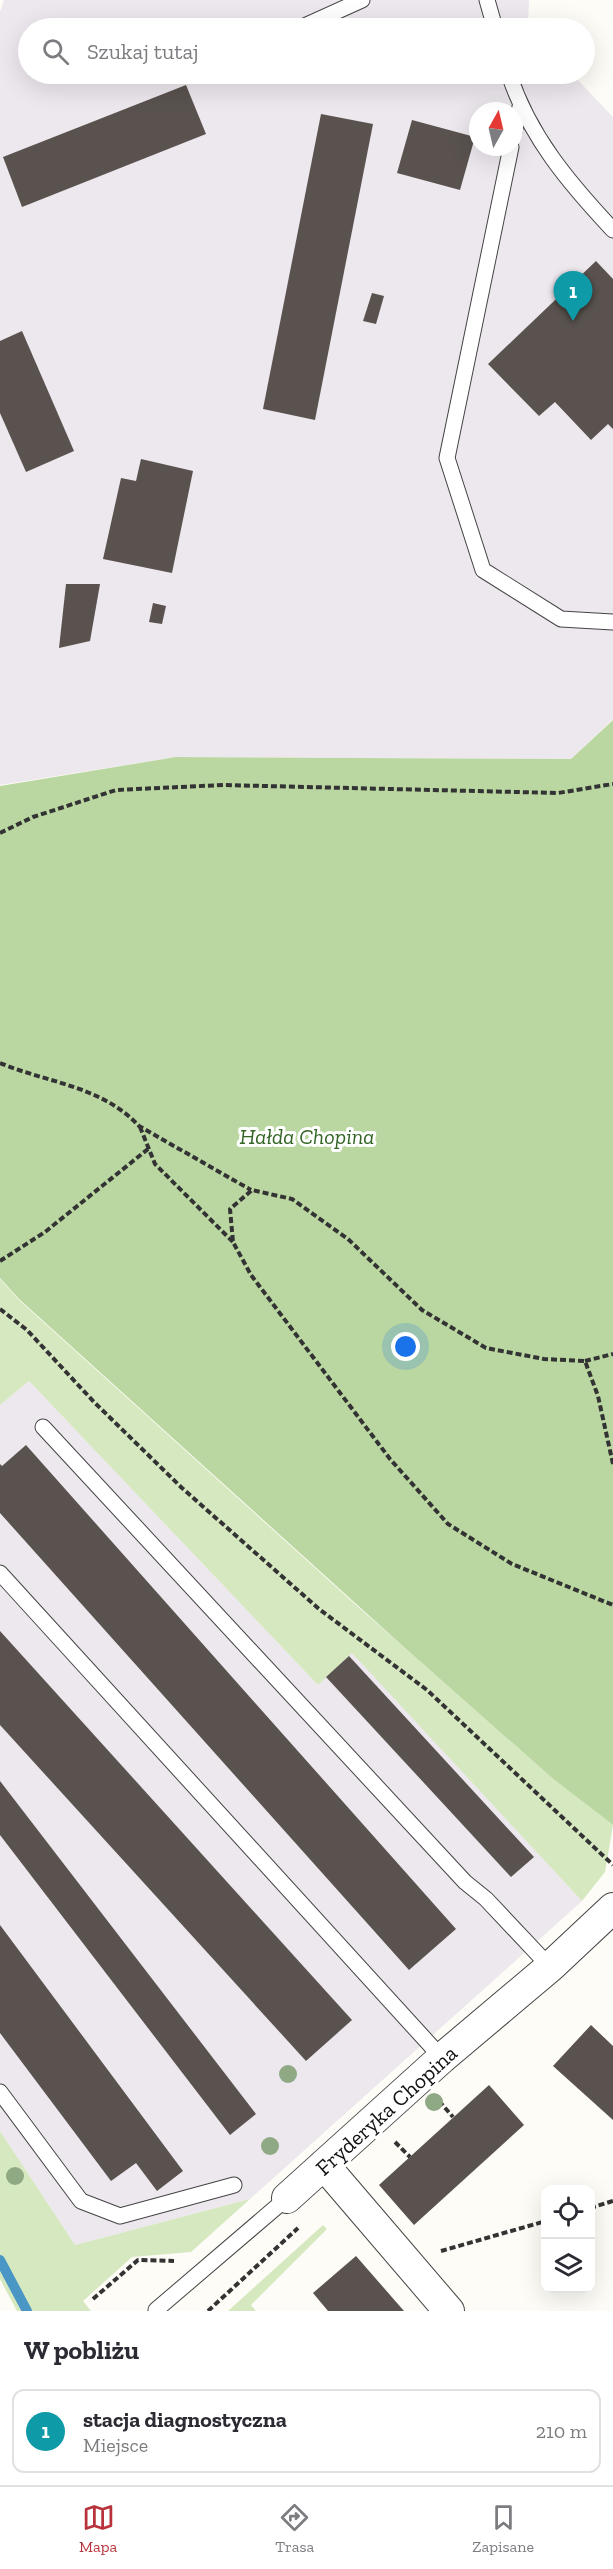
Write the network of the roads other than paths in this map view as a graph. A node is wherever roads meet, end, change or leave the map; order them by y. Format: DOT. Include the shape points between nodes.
graph roads {
  1 [pos="362,0"];
  2 [pos="487,0"];
  3 [pos="322,18"];
  4 [pos="492,18"];
  5 [pos="512,84"];
  6 [pos="518,102"];
  7 [pos="523,112"];
  8 [pos="509,156"];
  9 [pos="613,230"];
  10 [pos="613,622"];
  11 [pos="43,1427"];
  12 [pos="0,1573"];
  13 [pos="613,1908"];
  14 [pos="550,1967"];
  15 [pos="442,2058"];
  16 [pos="0,2092"];
  17 [pos="324,2165"];
  18 [pos="234,2185"];
  19 [pos="287,2198"];
  20 [pos="156,2310"];
  21 [pos="449,2311"];
  1 -- 3 [label="lane"];
  2 -- 4 [label="lane"];
  5 -- 6 [label="lane"];
  7 -- 9 [label="lane" via="569,184"];
  8 -- 10 [label="lane" via="447,458 483,570 561,619"];
  11 -- 14 [label="lane" via="465,1882"];
  12 -- 15 [label="lane"];
  13 -- 14 [label="street, Fryderyka Chopina"];
  14 -- 15 [label="street, Fryderyka Chopina"];
  15 -- 17 [label="street, Fryderyka Chopina"];
  16 -- 18 [label="lane" via="81,2201 120,2216"];
  17 -- 19 [label="street, Fryderyka Chopina"];
  17 -- 21 [label="street"];
  19 -- 20 [label="lane, Fryderyka Chopina"];
}
